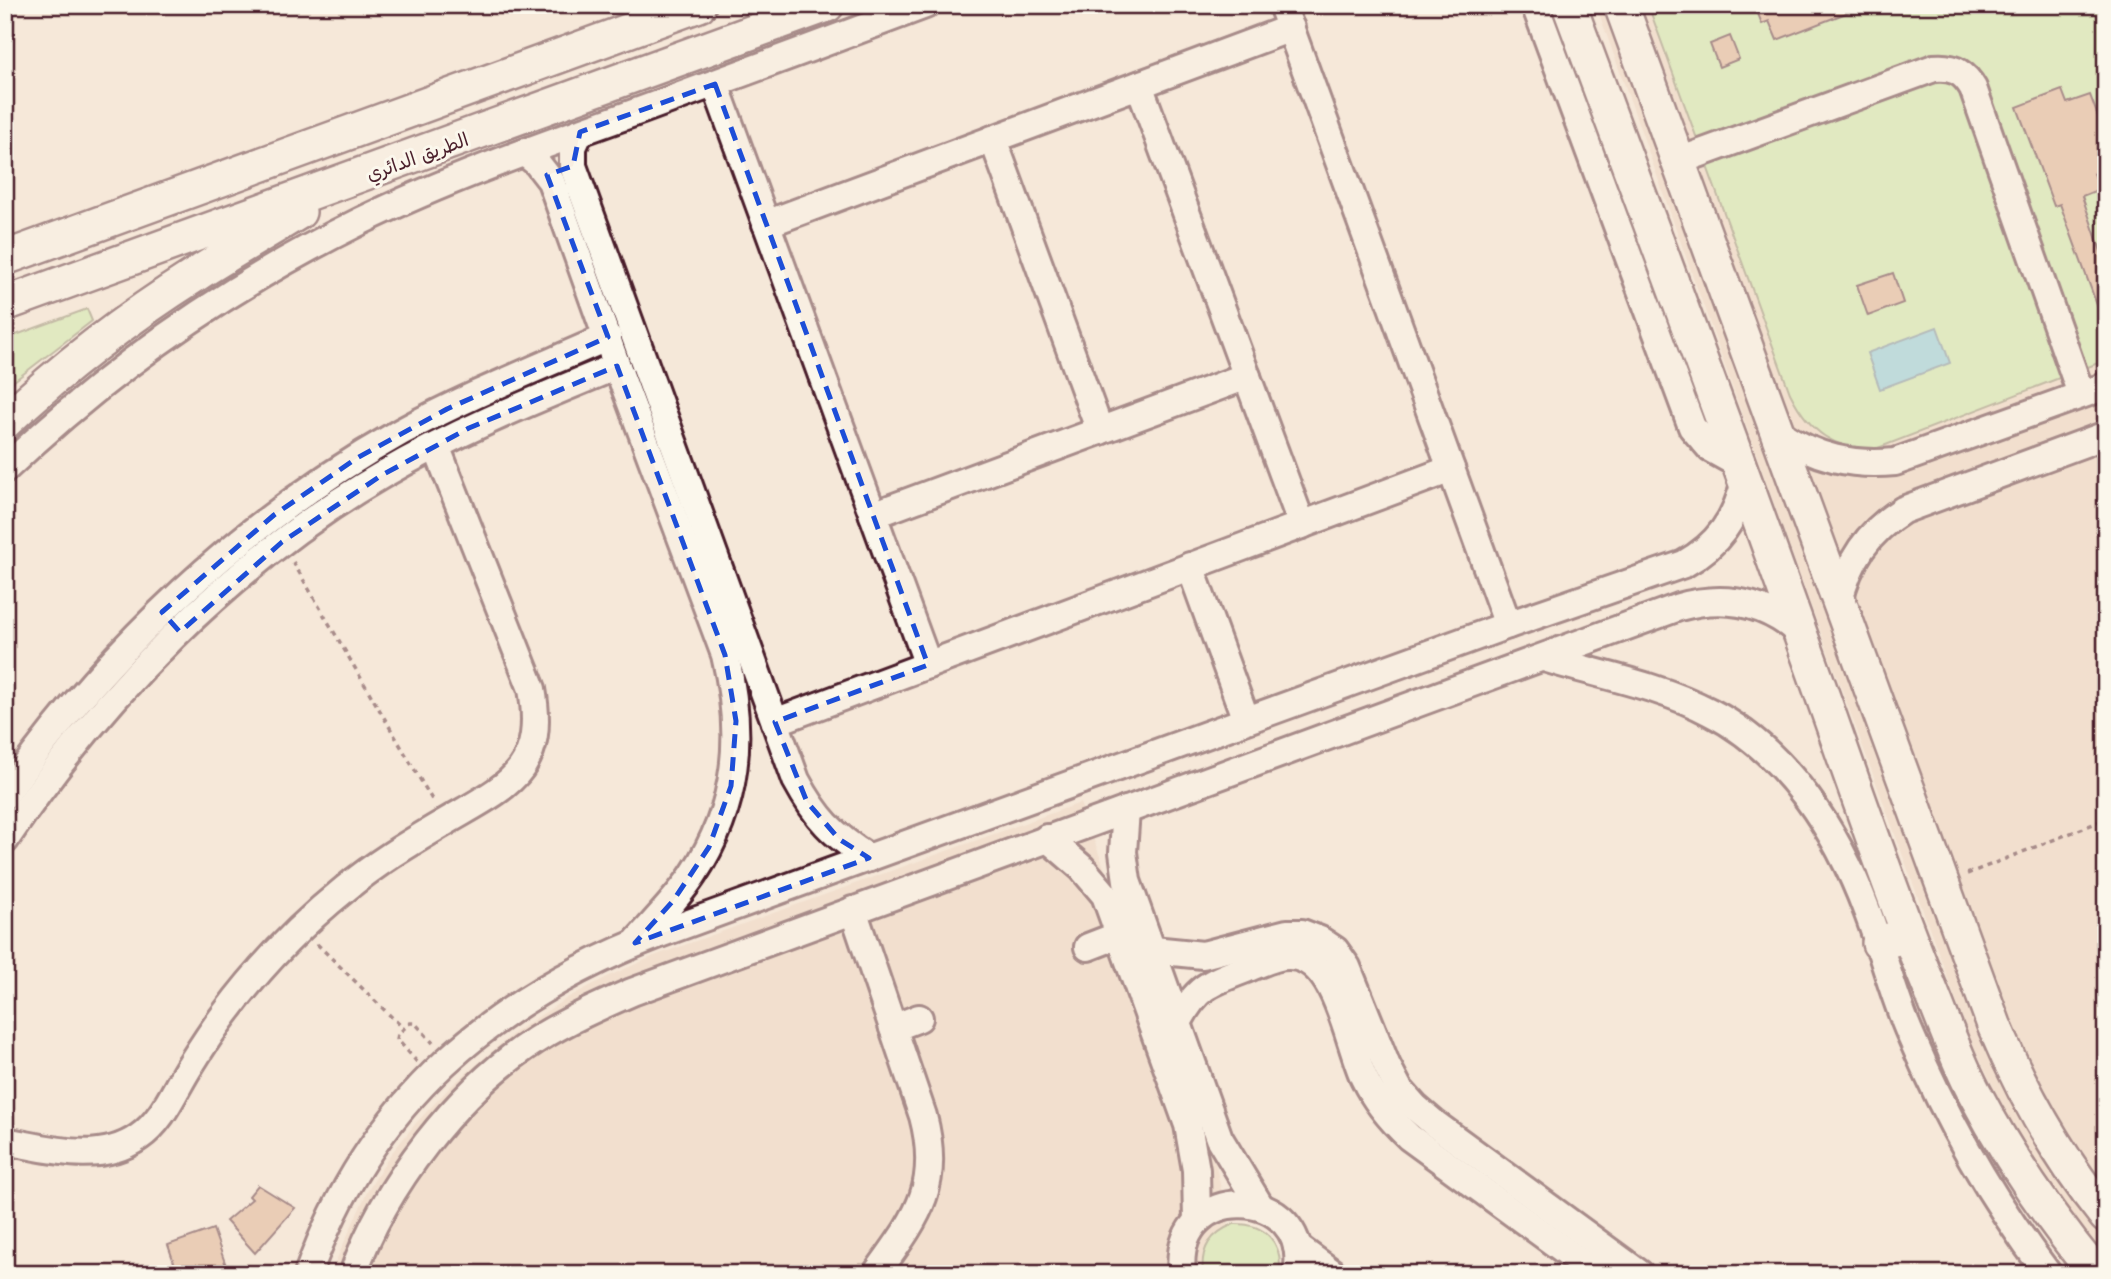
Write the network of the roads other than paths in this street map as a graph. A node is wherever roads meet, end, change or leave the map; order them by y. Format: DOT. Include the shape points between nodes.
graph roads {
  1 [pos="699,5"];
  2 [pos="827,5"];
  3 [pos="925,5"];
  4 [pos="1535,5"];
  5 [pos="1569,5"];
  6 [pos="1621,5"];
  7 [pos="1287,17"];
  8 [pos="715,84"];
  9 [pos="1139,85"];
  10 [pos="580,132"];
  11 [pos="993,139"];
  12 [pos="525,153"];
  13 [pos="1679,161"];
  14 [pos="573,166"];
  15 [pos="547,175"];
  16 [pos="352,179"];
  17 [pos="766,224"];
  18 [pos="5,258"];
  19 [pos="5,304"];
  20 [pos="1736,315"];
  21 [pos="1689,330"];
  22 [pos="608,337"];
  23 [pos="617,366"];
  24 [pos="1247,376"];
  25 [pos="2106,386"];
  26 [pos="2081,394"];
  27 [pos="5,422"];
  28 [pos="1100,431"];
  29 [pos="1779,433"];
  30 [pos="2106,435"];
  31 [pos="436,446"];
  32 [pos="5,469"];
  33 [pos="1451,469"];
  34 [pos="1742,473"];
  35 [pos="873,515"];
  36 [pos="1302,525"];
  37 [pos="1190,566"];
  38 [pos="1643,579"];
  39 [pos="1839,602"];
  40 [pos="162,612"];
  41 [pos="1654,617"];
  42 [pos="1508,625"];
  43 [pos="180,632"];
  44 [pos="1800,633"];
  45 [pos="1544,658"];
  46 [pos="928,665"];
  47 [pos="1246,720"];
  48 [pos="775,723"];
  49 [pos="1169,748"];
  50 [pos="1181,789"];
  51 [pos="5,795"];
  52 [pos="1126,810"];
  53 [pos="1047,838"];
  54 [pos="5,840"];
  55 [pos="869,858"];
  56 [pos="853,910"];
  57 [pos="1119,934"];
  58 [pos="1893,939"];
  59 [pos="635,943"];
  60 [pos="1088,947"];
  61 [pos="1153,950"];
  62 [pos="511,1008"];
  63 [pos="919,1018"];
  64 [pos="1178,1023"];
  65 [pos="893,1028"];
  66 [pos="535,1041"];
  67 [pos="5,1142"];
  68 [pos="1260,1206"];
  69 [pos="2106,1216"];
  70 [pos="1197,1221"];
  71 [pos="1297,1247"];
  72 [pos="311,1265"];
  73 [pos="1179,1270"];
  74 [pos="290,1274"];
  75 [pos="354,1274"];
  76 [pos="876,1274"];
  77 [pos="1297,1274"];
  78 [pos="1334,1274"];
  79 [pos="1597,1274"];
  80 [pos="1640,1274"];
  81 [pos="2049,1274"];
  82 [pos="2096,1274"];
  1 -- 18 [label="main road"];
  2 -- 16 [label="main road, الطريق الدائري"];
  3 -- 8 [label="street"];
  4 -- 34 [label="street" via="1689,421 1711,449"];
  5 -- 21 [label="main road"];
  6 -- 13 [label="main road"];
  7 -- 9 [label="street"];
  7 -- 33 [label="street"];
  8 -- 10 [label="street"];
  8 -- 17 [label="street"];
  9 -- 11 [label="street"];
  9 -- 24 [label="street"];
  10 -- 12 [label="street"];
  10 -- 14 [label="street" via="573,147"];
  11 -- 17 [label="street"];
  11 -- 28 [label="street"];
  12 -- 15 [label="street"];
  12 -- 32 [label="street" via="416,195 249,283 116,375"];
  13 -- 20 [label="main road"];
  13 -- 26 [label="street" via="1934,68 1961,73 1973,88"];
  14 -- 15 [label="street"];
  14 -- 48 [label="street"];
  15 -- 22 [label="street"];
  16 -- 19 [label="main road, الطريق الدائري"];
  16 -- 27 [label="main road" via="136,314"];
  17 -- 35 [label="street"];
  20 -- 21 [label="main road"];
  20 -- 29 [label="main road"];
  21 -- 34 [label="main road"];
  22 -- 23 [label="street"];
  22 -- 40 [label="street" via="447,409 358,458 274,515"];
  23 -- 31 [label="street"];
  23 -- 59 [label="street" via="725,655 736,721 731,786 709,847 673,901"];
  24 -- 28 [label="street"];
  24 -- 36 [label="street"];
  25 -- 26 [label="street"];
  26 -- 29 [label="street" via="1895,462 1862,464 1828,458"];
  28 -- 35 [label="street"];
  29 -- 39 [label="main road"];
  30 -- 39 [label="street" via="1903,510 1880,526 1861,548 1847,573"];
  31 -- 43 [label="street" via="362,487 282,542"];
  31 -- 67 [label="street" via="531,689 536,715 533,741 523,765 506,786 394,853 300,928 224,1015 158,1120 140,1137 95,1153"];
  33 -- 36 [label="street"];
  33 -- 42 [label="street"];
  34 -- 38 [label="street" via="1733,518 1709,548 1684,564"];
  34 -- 44 [label="main road"];
  35 -- 46 [label="street"];
  36 -- 37 [label="street"];
  37 -- 46 [label="street"];
  37 -- 47 [label="street"];
  38 -- 41 [label="street"];
  38 -- 42 [label="street"];
  39 -- 69 [label="main road" via="2010,1062 2048,1134"];
  40 -- 43 [label="street"];
  40 -- 51 [label="street" via="92,684"];
  41 -- 44 [label="street" via="1696,602 1730,600 1775,614"];
  41 -- 45 [label="street"];
  42 -- 47 [label="street"];
  43 -- 54 [label="street" via="101,712"];
  44 -- 58 [label="main road"];
  45 -- 50 [label="street"];
  45 -- 58 [label="street" via="1674,697 1711,712 1756,743 1791,776 1825,824"];
  46 -- 48 [label="street"];
  47 -- 49 [label="street"];
  48 -- 55 [label="street" via="807,802 839,839"];
  49 -- 50 [label="street"];
  49 -- 55 [label="street"];
  50 -- 52 [label="street"];
  52 -- 53 [label="street"];
  52 -- 61 [label="street" via="1124,867"];
  53 -- 56 [label="street"];
  53 -- 57 [label="street" via="1105,895"];
  55 -- 59 [label="street"];
  56 -- 65 [label="street"];
  56 -- 66 [label="street" via="632,992"];
  57 -- 60 [label="street"];
  57 -- 70 [label="street" via="1188,1125 1196,1170"];
  58 -- 81 [label="street" via="1909,1033 1947,1118"];
  58 -- 82 [label="main road" via="1987,1116 2041,1202"];
  59 -- 62 [label="street"];
  61 -- 64 [label="street"];
  61 -- 80 [label="street" via="1203,955 1287,933 1320,940 1335,950 1347,967 1387,1066 1415,1107"];
  62 -- 66 [label="street"];
  62 -- 72 [label="street" via="439,1068 395,1116 353,1177"];
  63 -- 65 [label="street"];
  64 -- 68 [label="street" via="1219,1138"];
  64 -- 79 [label="street" via="1203,988 1241,971 1282,956 1299,957 1314,965 1334,995 1363,1077 1389,1118"];
  65 -- 76 [label="street" via="929,1138 929,1176 919,1209"];
  66 -- 75 [label="street" via="496,1070 429,1141 376,1222"];
  68 -- 70 [label="street" via="1220,1206"];
  68 -- 71 [label="street" via="1283,1222"];
  70 -- 73 [label="street" via="1188,1233"];
  71 -- 77 [label="street"];
  71 -- 78 [label="street"];
  72 -- 74 [label="street"];
}
